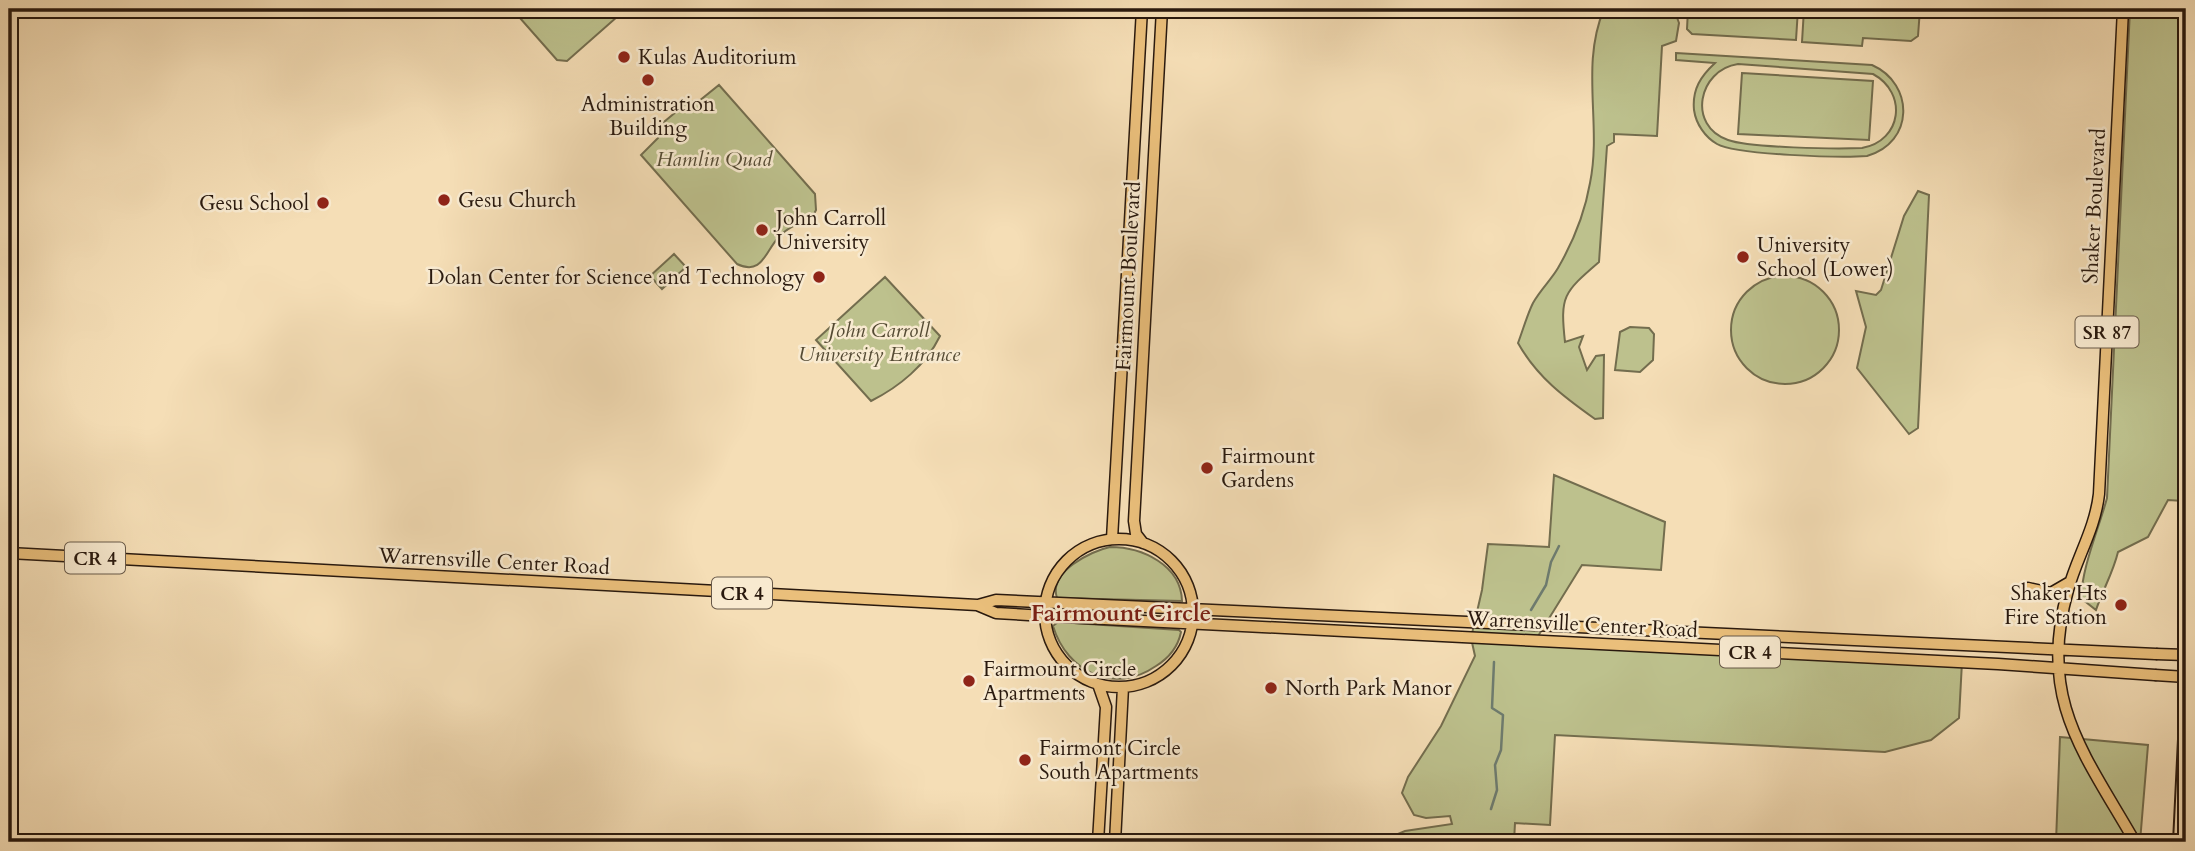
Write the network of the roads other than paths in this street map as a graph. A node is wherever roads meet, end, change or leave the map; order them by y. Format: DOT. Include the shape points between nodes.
graph roads {
  1 [pos="1142,9"];
  2 [pos="1162,9"];
  3 [pos="2123,9"];
  4 [pos="1112,539"];
  5 [pos="1143,542"];
  6 [pos="9,553"];
  7 [pos="2070,582"];
  8 [pos="2028,589"];
  9 [pos="1045,602"];
  10 [pos="977,605"];
  11 [pos="1193,608"];
  12 [pos="1045,616"];
  13 [pos="1192,624"];
  14 [pos="2056,650"];
  15 [pos="2186,655"];
  16 [pos="2056,668"];
  17 [pos="2186,677"];
  18 [pos="1098,684"];
  19 [pos="1123,687"];
  20 [pos="1098,842"];
  21 [pos="1115,842"];
  22 [pos="2135,842"];
  1 -- 4 [label="main road, Fairmount Boulevard"];
  2 -- 5 [label="main road, Fairmount Boulevard" via="1134,521"];
  3 -- 7 [label="main road, Shaker Boulevard / SR 87" via="2099,494 2094,522"];
  4 -- 5 [label="main road"];
  4 -- 9 [label="main road" via="1087,545 1065,561"];
  5 -- 11 [label="main road" via="1175,564"];
  6 -- 10 [label="main road, Warrensville Center Road / CR 4"];
  7 -- 8 [label="main road" via="2050,593"];
  7 -- 14 [label="main road, Shaker Boulevard / SR 87"];
  9 -- 10 [label="main road, Warrensville Center Road / CR 4" via="996,600"];
  9 -- 11 [label="main road, Warrensville Center Road / CR 4"];
  9 -- 12 [label="main road"];
  10 -- 12 [label="main road, Warrensville Center Road / CR 4" via="996,613"];
  11 -- 13 [label="main road"];
  11 -- 14 [label="main road, Warrensville Center Road / CR 4"];
  12 -- 13 [label="main road, Warrensville Center Road / CR 4"];
  12 -- 18 [label="main road" via="1059,657 1074,673"];
  13 -- 16 [label="main road, Warrensville Center Road / CR 4"];
  13 -- 19 [label="main road" via="1186,645 1169,668 1145,682"];
  14 -- 15 [label="main road, Warrensville Center Road / CR 4, bridge"];
  14 -- 16 [label="main road, Shaker Boulevard / SR 87"];
  16 -- 17 [label="main road, Warrensville Center Road / CR 4, bridge"];
  16 -- 22 [label="main road, Shaker Boulevard / SR 87" via="2069,724"];
  18 -- 19 [label="main road"];
  18 -- 20 [label="main road" via="1105,703"];
  19 -- 21 [label="main road"];
}
